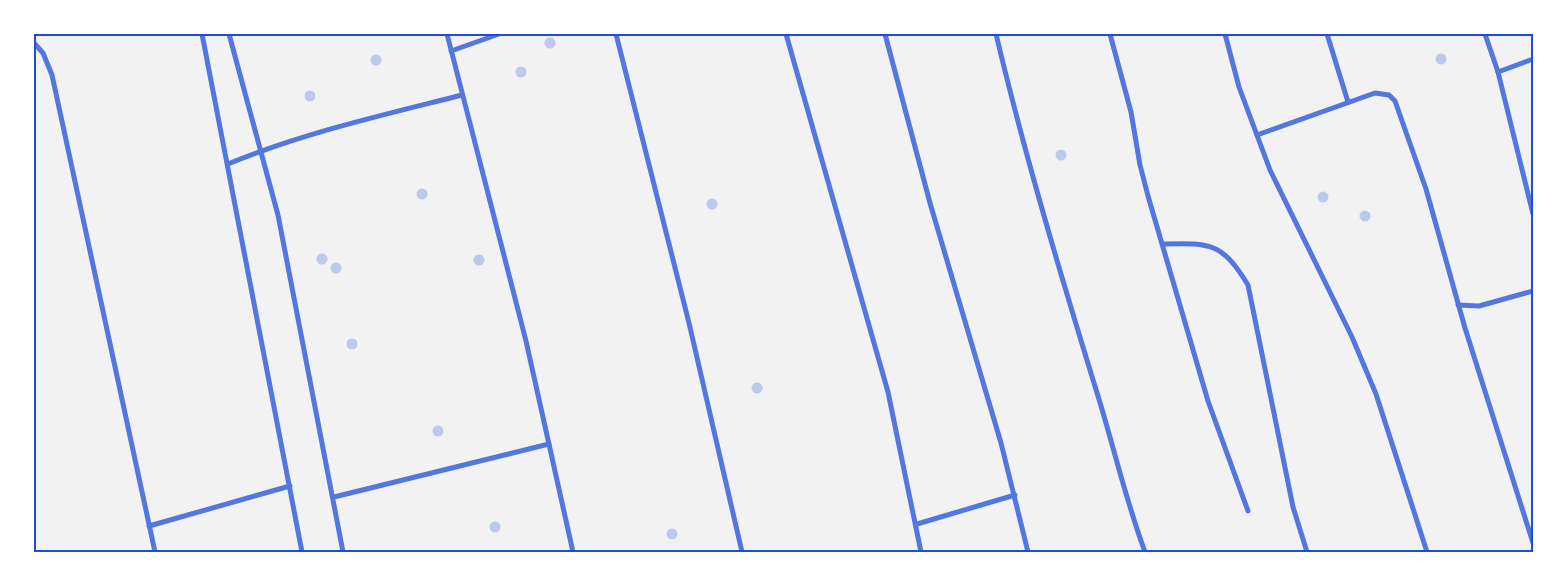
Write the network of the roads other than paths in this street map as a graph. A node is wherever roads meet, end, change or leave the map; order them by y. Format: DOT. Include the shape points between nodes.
graph roads {
  1 [pos="202,34"];
  2 [pos="229,34"];
  3 [pos="446,34"];
  4 [pos="499,34"];
  5 [pos="616,34"];
  6 [pos="786,34"];
  7 [pos="884,34"];
  8 [pos="996,34"];
  9 [pos="1110,34"];
  10 [pos="1225,34"];
  11 [pos="1327,34"];
  12 [pos="1486,34"];
  13 [pos="34,42"];
  14 [pos="451,51"];
  15 [pos="1533,59"];
  16 [pos="1498,72"];
  17 [pos="462,95"];
  18 [pos="1348,102"];
  19 [pos="1257,135"];
  20 [pos="262,150"];
  21 [pos="228,164"];
  22 [pos="1533,214"];
  23 [pos="1163,244"];
  24 [pos="1533,291"];
  25 [pos="1458,305"];
  26 [pos="549,444"];
  27 [pos="290,486"];
  28 [pos="1015,495"];
  29 [pos="334,497"];
  30 [pos="1248,511"];
  31 [pos="917,524"];
  32 [pos="149,526"];
  33 [pos="1533,543"];
  34 [pos="155,552"];
  35 [pos="302,552"];
  36 [pos="343,552"];
  37 [pos="573,552"];
  38 [pos="742,552"];
  39 [pos="921,552"];
  40 [pos="1028,552"];
  41 [pos="1145,552"];
  42 [pos="1307,552"];
  43 [pos="1427,552"];
  1 -- 21 [label="street"];
  2 -- 20 [label="street"];
  3 -- 14 [label="street"];
  4 -- 14 [label="street"];
  5 -- 38 [label="street" via="689,323"];
  6 -- 31 [label="street" via="888,392"];
  7 -- 28 [label="street"];
  8 -- 41 [label="street" via="1067,297"];
  9 -- 23 [label="street" via="1131,112 1140,166"];
  10 -- 19 [label="street" via="1239,87"];
  11 -- 18 [label="street"];
  12 -- 16 [label="street"];
  13 -- 32 [label="street" via="52,75"];
  14 -- 17 [label="street"];
  15 -- 16 [label="street"];
  16 -- 22 [label="street"];
  17 -- 20 [label="street"];
  17 -- 26 [label="street" via="526,341"];
  18 -- 19 [label="street"];
  18 -- 25 [label="street" via="1382,93 1395,101 1426,189"];
  19 -- 43 [label="street" via="1270,170 1352,337 1376,394"];
  20 -- 21 [label="street"];
  20 -- 29 [label="street"];
  21 -- 27 [label="street"];
  23 -- 30 [label="street" via="1208,401"];
  23 -- 42 [label="street" via="1211,246 1232,261 1248,285 1293,508"];
  24 -- 25 [label="street" via="1479,306"];
  25 -- 33 [label="street"];
  26 -- 29 [label="street"];
  26 -- 37 [label="street"];
  27 -- 32 [label="street"];
  27 -- 35 [label="street"];
  28 -- 31 [label="street"];
  28 -- 40 [label="street"];
  29 -- 36 [label="street"];
  31 -- 39 [label="street"];
  32 -- 34 [label="street"];
}
